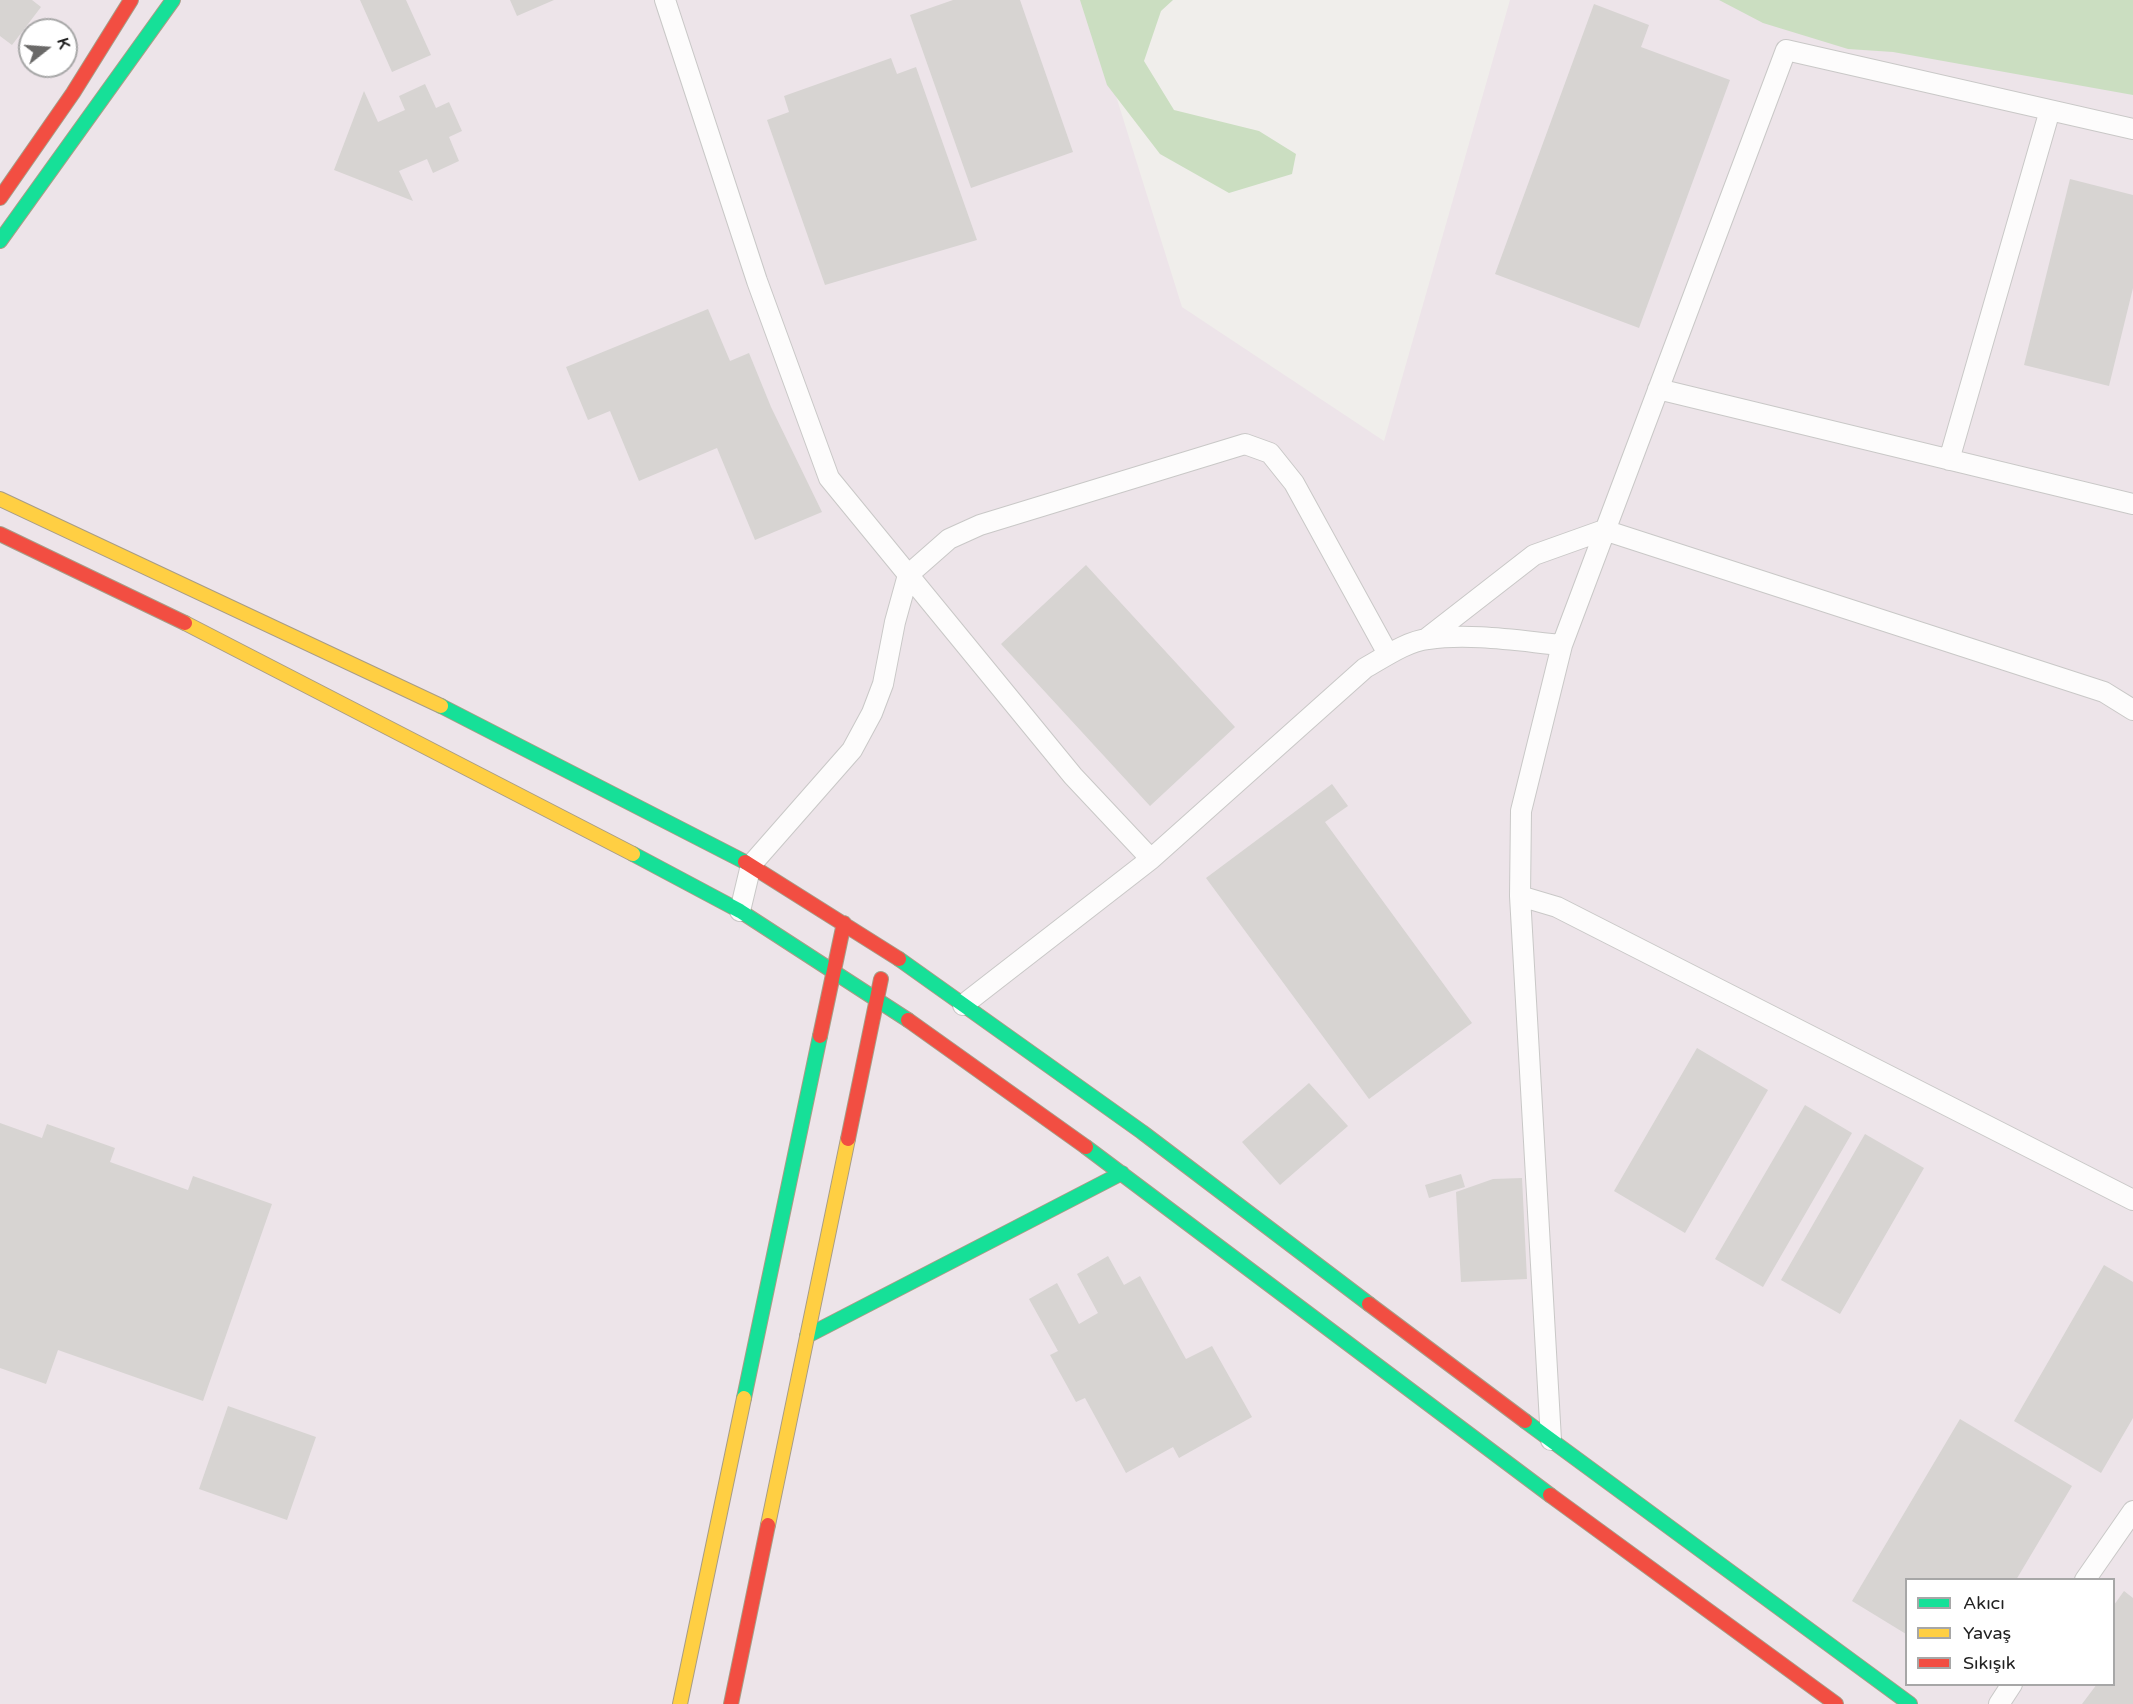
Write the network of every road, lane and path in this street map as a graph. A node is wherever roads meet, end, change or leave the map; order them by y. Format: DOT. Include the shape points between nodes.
graph roads {
  1 [pos="124,0"];
  2 [pos="131,0"];
  3 [pos="173,0"];
  4 [pos="665,0"];
  5 [pos="2050,110"];
  6 [pos="42,113"];
  7 [pos="2133,129"];
  8 [pos="0,198"];
  9 [pos="0,241"];
  10 [pos="1658,389"];
  11 [pos="1949,459"];
  12 [pos="0,499"];
  13 [pos="2133,504"];
  14 [pos="1604,530"];
  15 [pos="0,534"];
  16 [pos="908,575"];
  17 [pos="1426,639"];
  18 [pos="1562,645"];
  19 [pos="1389,654"];
  20 [pos="2133,710"];
  21 [pos="1151,859"];
  22 [pos="751,865"];
  23 [pos="1520,896"];
  24 [pos="740,911"];
  25 [pos="844,923"];
  26 [pos="887,951"];
  27 [pos="834,971"];
  28 [pos="878,998"];
  29 [pos="963,1005"];
  30 [pos="1122,1173"];
  31 [pos="2133,1200"];
  32 [pos="807,1336"];
  33 [pos="1551,1440"];
  34 [pos="2133,1511"];
  35 [pos="2086,1578"];
  36 [pos="2011,1686"];
  37 [pos="680,1704"];
  38 [pos="731,1704"];
  39 [pos="1836,1704"];
  40 [pos="1910,1704"];
  41 [pos="1999,1704"];
  1 -- 6 [label="main road"];
  2 -- 8 [label="main road"];
  3 -- 9 [label="main road"];
  4 -- 16 [label="street" via="756,281 829,478"];
  5 -- 7 [label="street"];
  5 -- 10 [label="street" via="1786,50"];
  5 -- 11 [label="street"];
  10 -- 11 [label="street"];
  10 -- 14 [label="street"];
  11 -- 13 [label="street"];
  12 -- 22 [label="main road" via="399,684"];
  14 -- 17 [label="street" via="1534,555"];
  14 -- 18 [label="street"];
  14 -- 20 [label="street" via="2104,692"];
  15 -- 24 [label="main road" via="135,597"];
  16 -- 19 [label="street" via="949,539 980,525 1245,444 1270,453 1294,483"];
  16 -- 21 [label="street" via="1073,776"];
  16 -- 22 [label="street" via="883,684 852,750"];
  17 -- 18 [label="street"];
  17 -- 19 [label="street"];
  18 -- 23 [label="street" via="1521,811"];
  19 -- 21 [label="street" via="1365,668"];
  21 -- 29 [label="street"];
  22 -- 24 [label="street"];
  22 -- 25 [label="main road"];
  23 -- 31 [label="street" via="1557,907"];
  23 -- 33 [label="street"];
  24 -- 27 [label="main road"];
  25 -- 26 [label="main road"];
  25 -- 27 [label="main road"];
  26 -- 28 [label="main road"];
  26 -- 29 [label="main road"];
  27 -- 28 [label="main road"];
  27 -- 37 [label="main road"];
  28 -- 30 [label="main road"];
  28 -- 32 [label="main road"];
  29 -- 33 [label="main road" via="1142,1132"];
  30 -- 32 [label="main road"];
  30 -- 39 [label="main road" via="1460,1429"];
  32 -- 38 [label="main road"];
  33 -- 40 [label="main road"];
  34 -- 35 [label="street"];
  36 -- 41 [label="street"];
}
